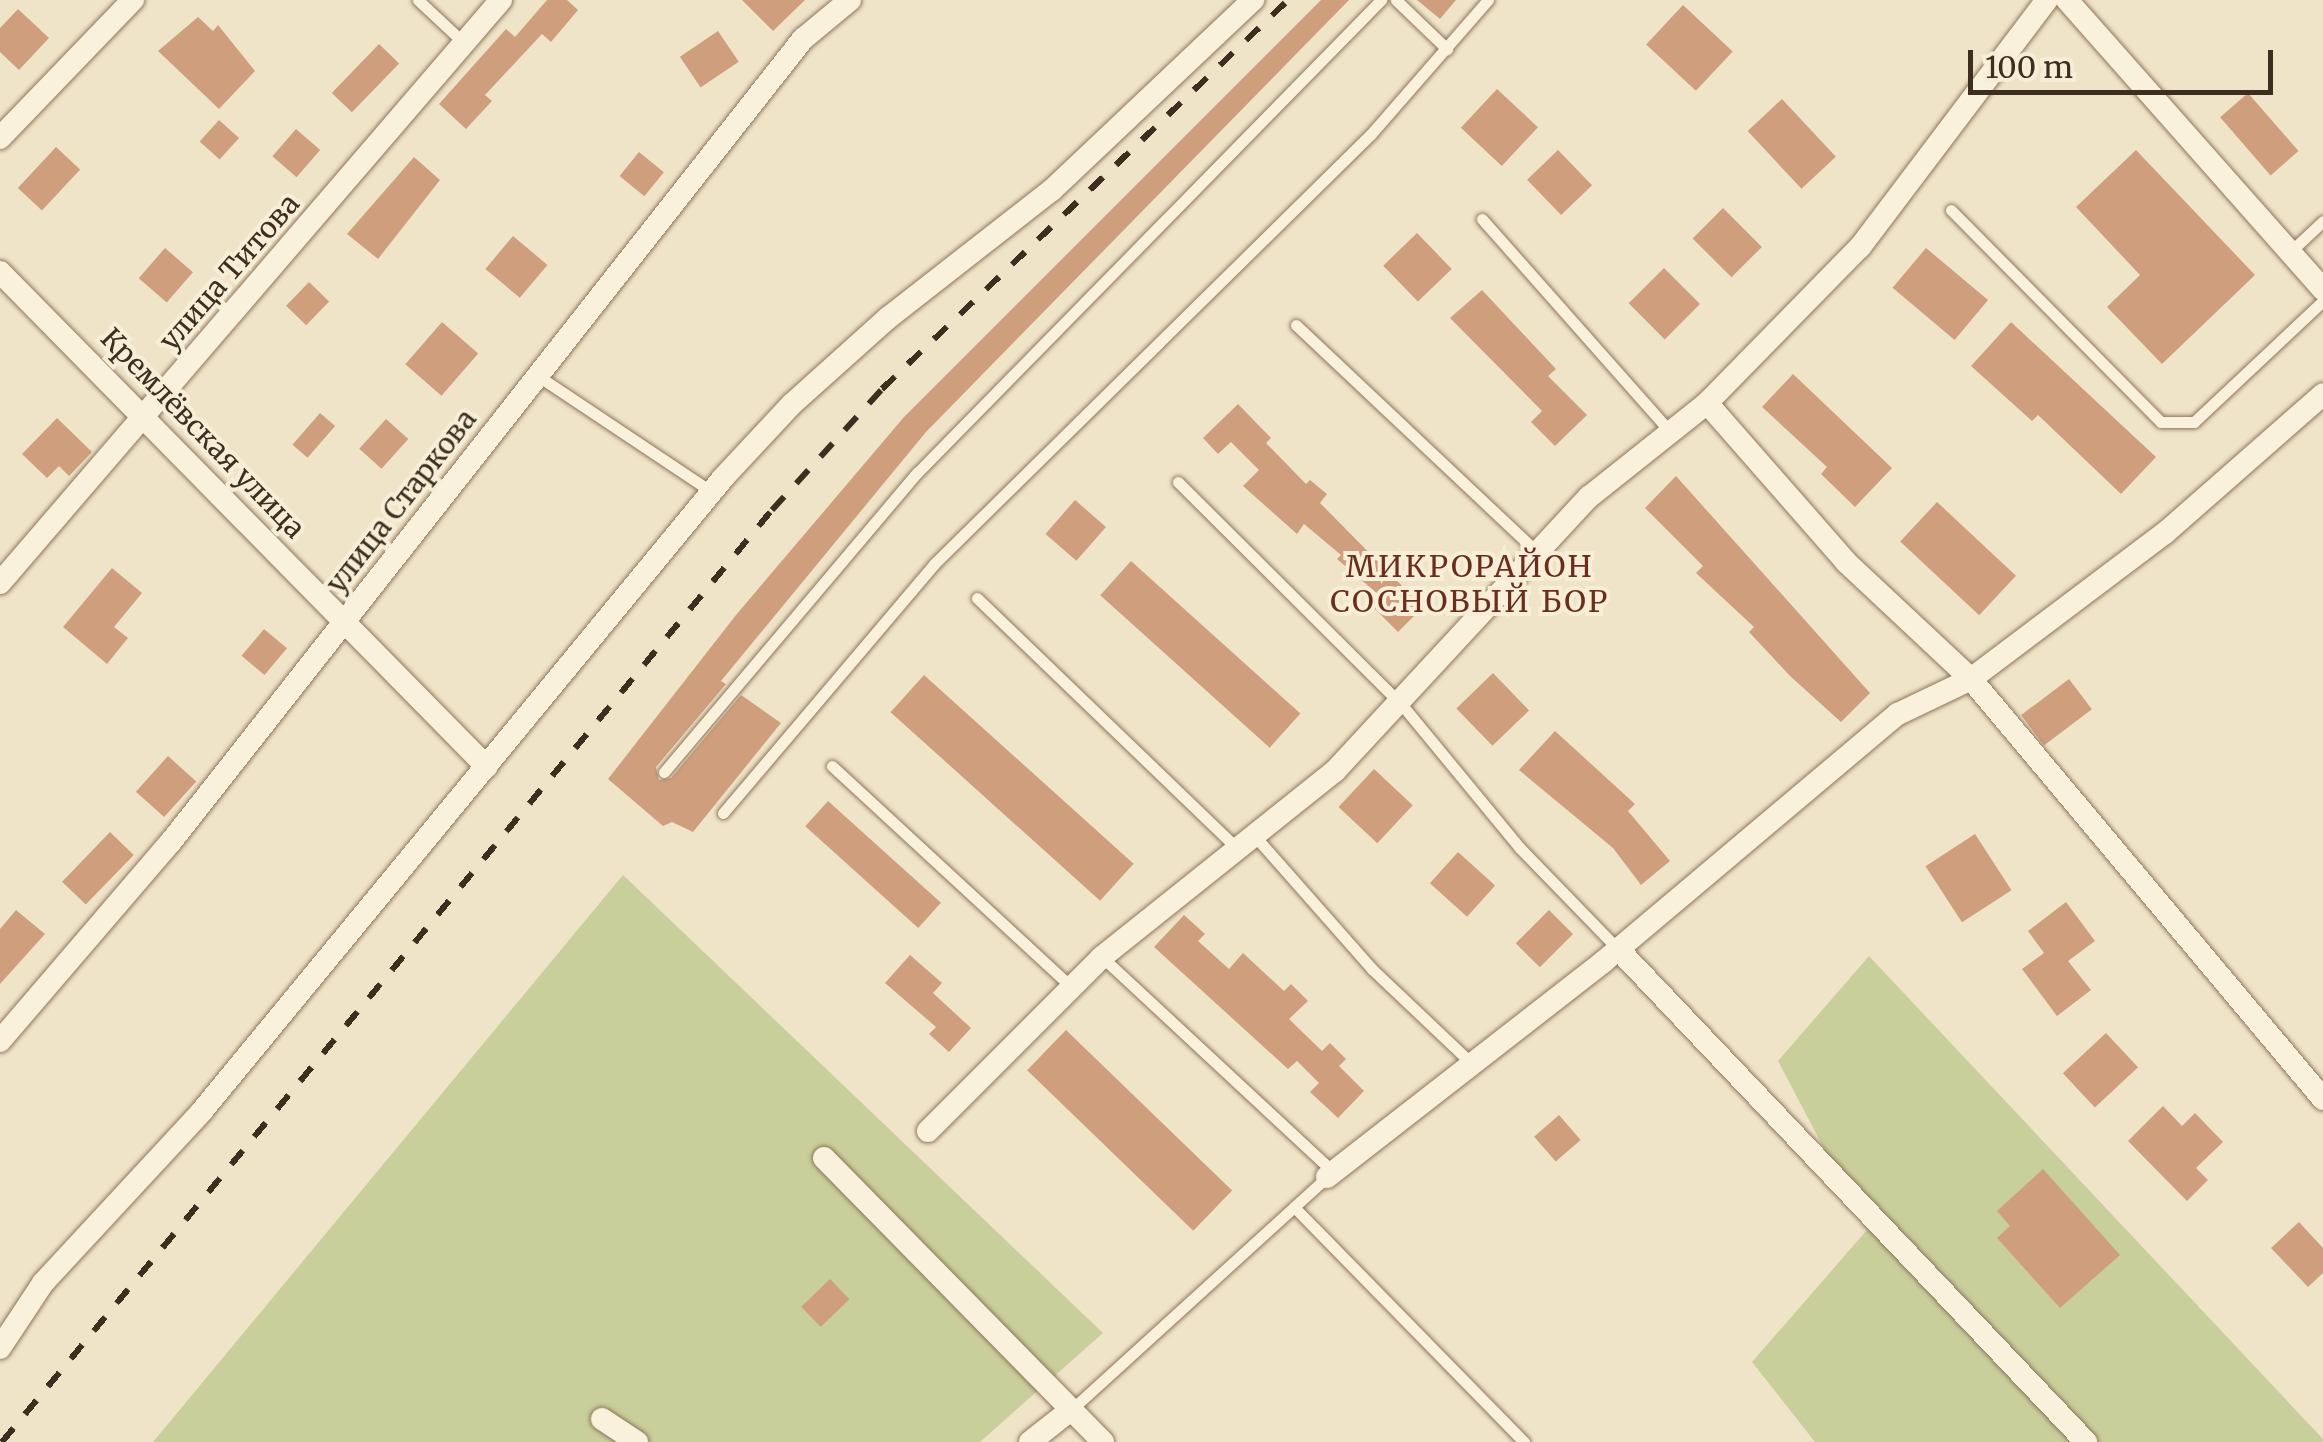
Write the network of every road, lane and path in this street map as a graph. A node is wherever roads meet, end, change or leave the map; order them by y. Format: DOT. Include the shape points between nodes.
graph roads {
  1 [pos="134,0"];
  2 [pos="418,0"];
  3 [pos="501,0"];
  4 [pos="850,0"];
  5 [pos="1254,0"];
  6 [pos="1382,0"];
  7 [pos="1396,0"];
  8 [pos="1488,0"];
  9 [pos="2047,0"];
  10 [pos="2067,0"];
  11 [pos="464,43"];
  12 [pos="1446,49"];
  13 [pos="0,138"];
  14 [pos="1951,210"];
  15 [pos="1482,220"];
  16 [pos="2323,221"];
  17 [pos="2290,252"];
  18 [pos="0,272"];
  19 [pos="2323,289"];
  20 [pos="2323,301"];
  21 [pos="1296,325"];
  22 [pos="538,376"];
  23 [pos="2323,394"];
  24 [pos="1706,404"];
  25 [pos="146,415"];
  26 [pos="1668,430"];
  27 [pos="1178,482"];
  28 [pos="712,492"];
  29 [pos="1540,555"];
  30 [pos="0,582"];
  31 [pos="977,598"];
  32 [pos="344,621"];
  33 [pos="1971,679"];
  34 [pos="1402,705"];
  35 [pos="487,766"];
  36 [pos="832,766"];
  37 [pos="664,772"];
  38 [pos="722,813"];
  39 [pos="1243,839"];
  40 [pos="1618,949"];
  41 [pos="1102,957"];
  42 [pos="1070,986"];
  43 [pos="0,1041"];
  44 [pos="1471,1063"];
  45 [pos="2323,1099"];
  46 [pos="928,1131"];
  47 [pos="824,1158"];
  48 [pos="1330,1174"];
  49 [pos="1294,1207"];
  50 [pos="0,1348"];
  51 [pos="1072,1409"];
  52 [pos="602,1420"];
  53 [pos="637,1442"];
  54 [pos="1030,1442"];
  55 [pos="1103,1442"];
  56 [pos="1524,1442"];
  57 [pos="2086,1442"];
  1 -- 13 [label="street"];
  2 -- 11 [label="lane"];
  3 -- 11 [label="street, улица Титова"];
  4 -- 22 [label="street, улица Старкова" via="803,40"];
  5 -- 28 [label="street" via="1052,190 806,392"];
  6 -- 37 [label="lane" via="917,474"];
  7 -- 12 [label="lane"];
  8 -- 12 [label="lane"];
  9 -- 24 [label="street" via="1860,247"];
  10 -- 17 [label="street"];
  11 -- 25 [label="street, улица Титова"];
  12 -- 38 [label="lane" via="1371,134 934,564"];
  14 -- 20 [label="lane" via="2161,422 2194,422"];
  15 -- 26 [label="lane"];
  16 -- 17 [label="lane"];
  17 -- 19 [label="street"];
  18 -- 25 [label="street, Кремлёвская улица"];
  21 -- 29 [label="lane"];
  22 -- 28 [label="lane"];
  22 -- 32 [label="street, улица Старкова"];
  23 -- 33 [label="street" via="2165,532"];
  24 -- 26 [label="street"];
  24 -- 33 [label="street" via="1846,562"];
  25 -- 30 [label="street, улица Титова"];
  25 -- 32 [label="street, Кремлёвская улица"];
  26 -- 29 [label="street" via="1589,497"];
  27 -- 34 [label="lane"];
  28 -- 35 [label="street"];
  29 -- 34 [label="street"];
  31 -- 39 [label="lane"];
  32 -- 35 [label="street, Кремлёвская улица"];
  32 -- 43 [label="street, улица Старкова" via="170,843"];
  33 -- 40 [label="street" via="1898,714"];
  33 -- 45 [label="street"];
  34 -- 39 [label="street" via="1335,771"];
  34 -- 40 [label="lane" via="1520,848"];
  35 -- 50 [label="street" via="202,1111 43,1282"];
  36 -- 42 [label="lane"];
  39 -- 41 [label="street"];
  39 -- 44 [label="lane"];
  40 -- 44 [label="street"];
  40 -- 57 [label="street"];
  41 -- 42 [label="street"];
  41 -- 48 [label="lane"];
  42 -- 46 [label="street"];
  44 -- 48 [label="street"];
  47 -- 51 [label="street"];
  48 -- 49 [label="lane"];
  49 -- 51 [label="lane"];
  49 -- 56 [label="lane"];
  51 -- 54 [label="street"];
  51 -- 55 [label="street"];
  52 -- 53 [label="street"];
}
